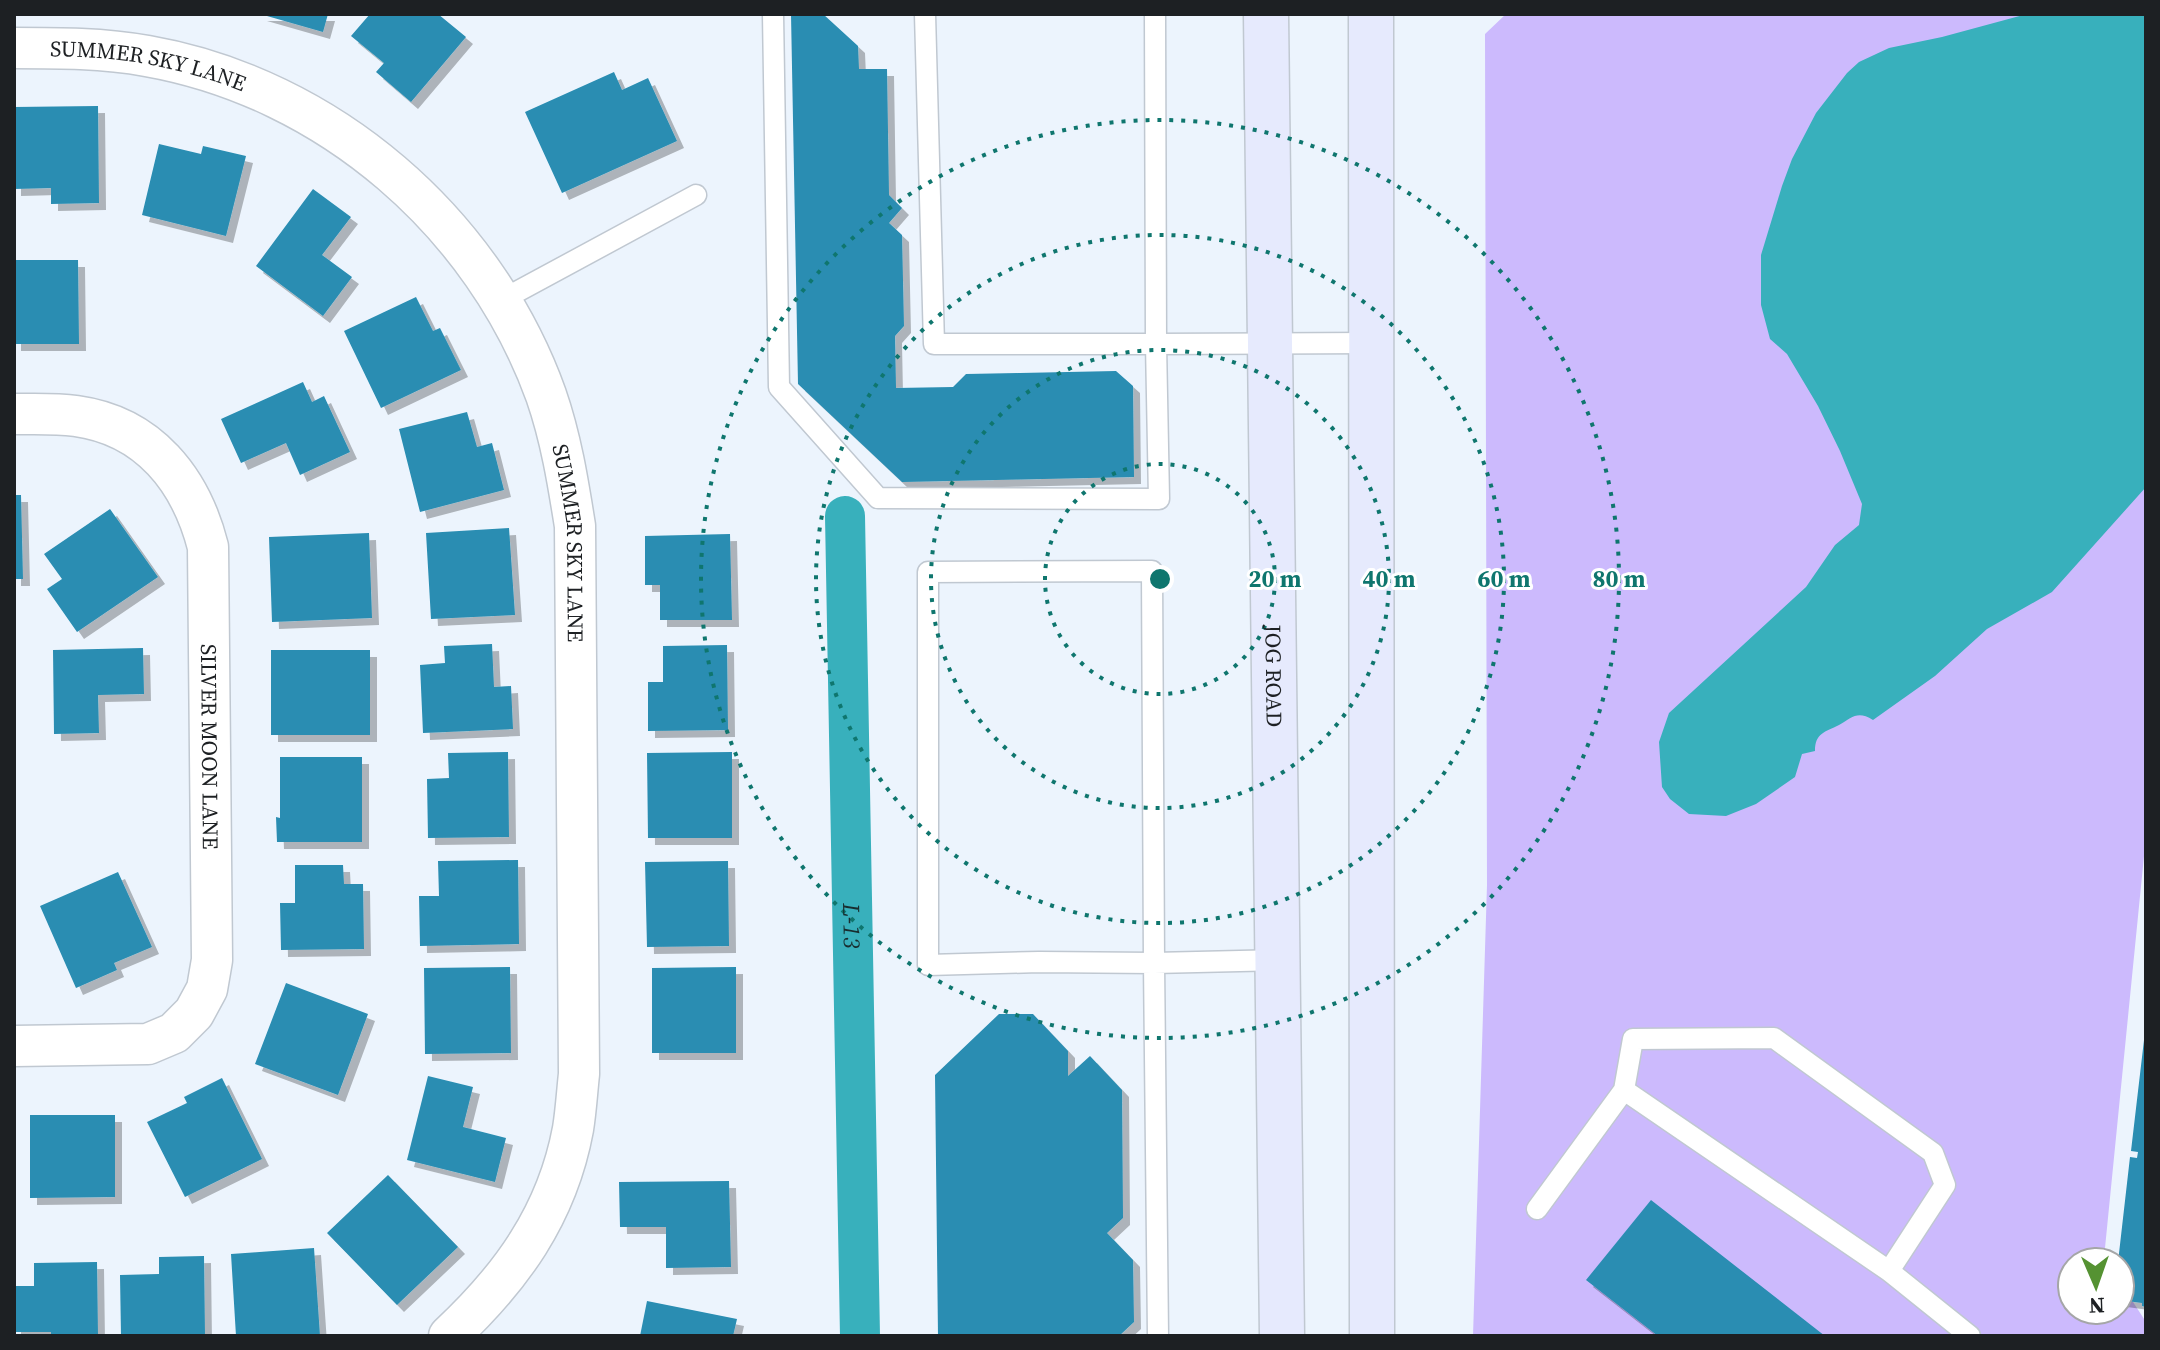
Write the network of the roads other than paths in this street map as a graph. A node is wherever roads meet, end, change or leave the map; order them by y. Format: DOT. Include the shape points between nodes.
graph roads {
  1 [pos="773,14"];
  2 [pos="925,14"];
  3 [pos="1155,14"];
  4 [pos="1266,14"];
  5 [pos="1371,14"];
  6 [pos="14,48"];
  7 [pos="696,195"];
  8 [pos="500,301"];
  9 [pos="1371,343"];
  10 [pos="1156,344"];
  11 [pos="1270,344"];
  12 [pos="14,414"];
  13 [pos="1278,960"];
  14 [pos="1154,963"];
  15 [pos="14,1046"];
  16 [pos="1624,1090"];
  17 [pos="1537,1209"];
  18 [pos="1889,1271"];
  19 [pos="449,1336"];
  20 [pos="1158,1336"];
  21 [pos="1282,1336"];
  22 [pos="1372,1336"];
  23 [pos="1970,1336"];
  1 -- 10 [label="lane" via="779,387 878,498 1159,499"];
  2 -- 10 [label="lane" via="934,344"];
  3 -- 10 [label="lane"];
  4 -- 11 [label="main road, JOG ROAD"];
  5 -- 9 [label="main road"];
  6 -- 8 [label="street, SUMMER SKY LANE" via="148,56 214,73 278,99 338,131 393,173 442,221"];
  7 -- 8 [label="lane"];
  8 -- 19 [label="street, SUMMER SKY LANE" via="546,396 564,458 575,526 579,1074 573,1130 558,1184 535,1234 486,1302"];
  9 -- 11 [label="lane"];
  9 -- 22 [label="main road"];
  10 -- 11 [label="lane"];
  11 -- 13 [label="main road, JOG ROAD"];
  12 -- 15 [label="street, SILVER MOON LANE" via="78,416 131,435 174,471 201,520 208,547 212,960 207,989 174,1033 148,1044"];
  13 -- 14 [label="lane"];
  13 -- 21 [label="main road, JOG ROAD"];
  14 -- 14 [label="lane" via="1152,571 928,572 928,965"];
  14 -- 20 [label="lane"];
  16 -- 17 [label="lane"];
  16 -- 18 [label="lane"];
  16 -- 18 [label="lane" via="1633,1039 1774,1038 1933,1153 1945,1185"];
  18 -- 23 [label="lane"];
}
